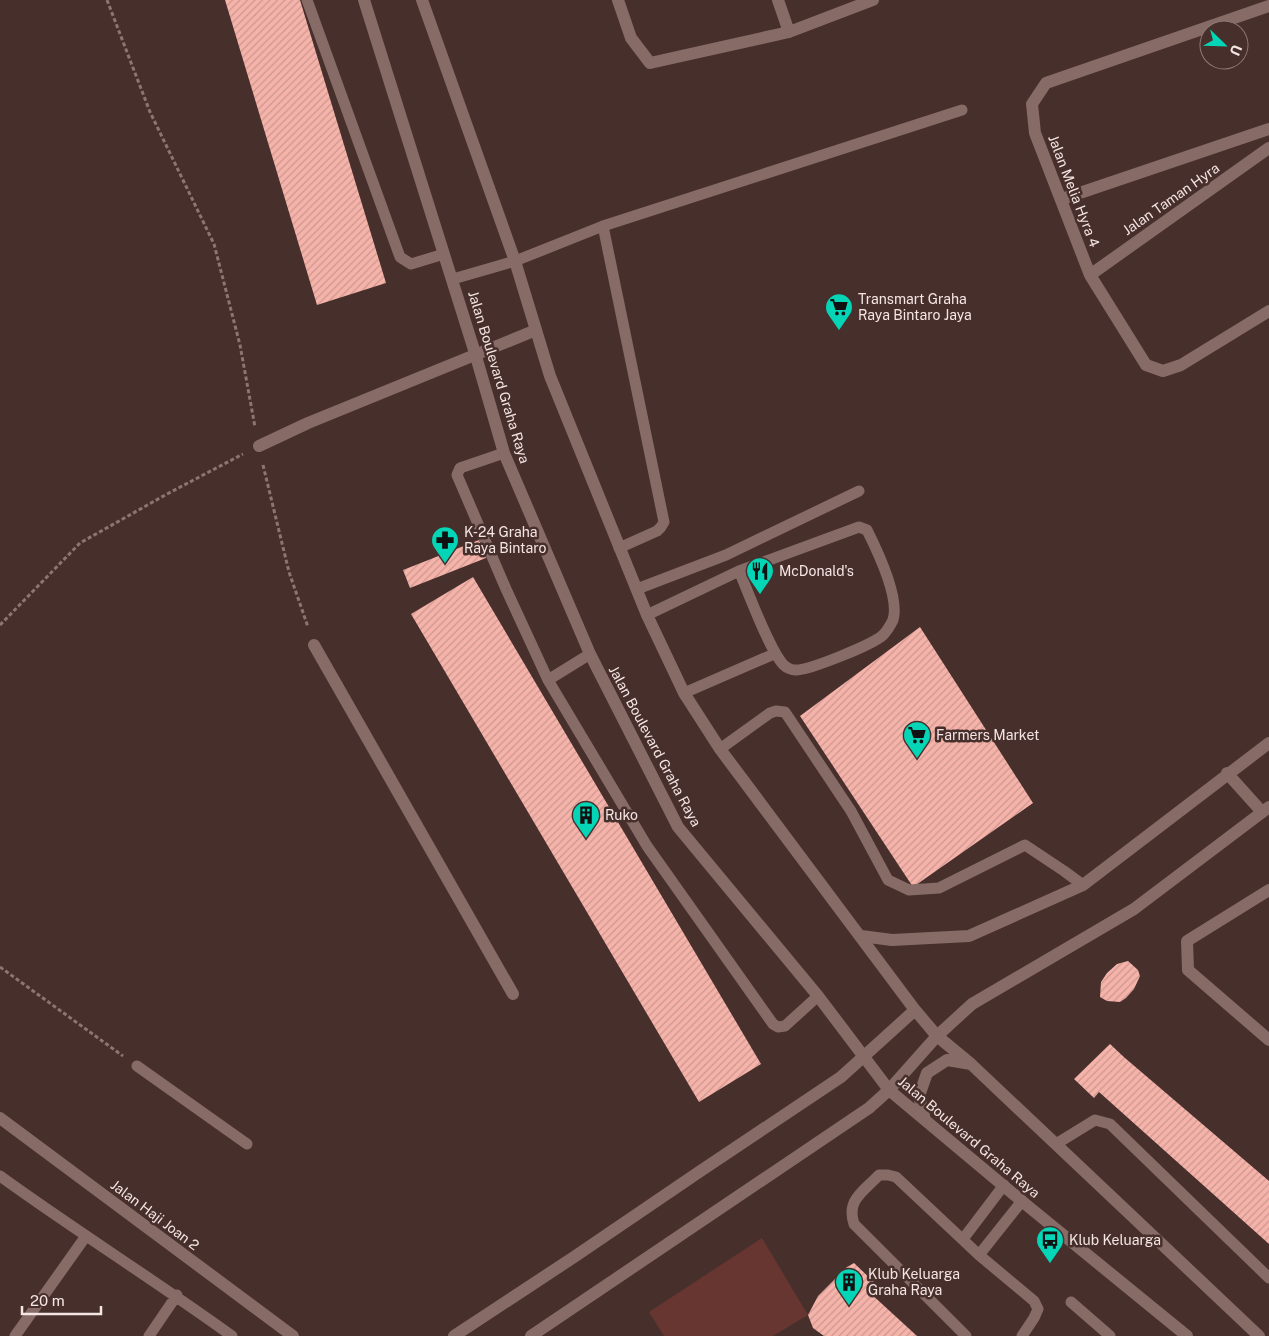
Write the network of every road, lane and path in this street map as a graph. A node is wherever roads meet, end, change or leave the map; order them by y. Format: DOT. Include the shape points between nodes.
graph roads {
  1 [pos="107,0"];
  2 [pos="306,0"];
  3 [pos="364,0"];
  4 [pos="422,0"];
  5 [pos="618,0"];
  6 [pos="778,0"];
  7 [pos="873,0"];
  8 [pos="1269,6"];
  9 [pos="790,32"];
  10 [pos="962,110"];
  11 [pos="1269,129"];
  12 [pos="1269,148"];
  13 [pos="1062,199"];
  14 [pos="603,226"];
  15 [pos="444,254"];
  16 [pos="515,261"];
  17 [pos="1090,275"];
  18 [pos="452,280"];
  19 [pos="1269,311"];
  20 [pos="536,330"];
  21 [pos="475,353"];
  22 [pos="259,446"];
  23 [pos="504,453"];
  24 [pos="859,491"];
  25 [pos="619,548"];
  26 [pos="739,571"];
  27 [pos="637,590"];
  28 [pos="647,615"];
  29 [pos="0,626"];
  30 [pos="314,645"];
  31 [pos="590,654"];
  32 [pos="774,654"];
  33 [pos="548,680"];
  34 [pos="684,693"];
  35 [pos="1269,743"];
  36 [pos="720,749"];
  37 [pos="1227,773"];
  38 [pos="1266,810"];
  39 [pos="1083,885"];
  40 [pos="1269,890"];
  41 [pos="860,936"];
  42 [pos="0,967"];
  43 [pos="513,994"];
  44 [pos="818,996"];
  45 [pos="915,1010"];
  46 [pos="937,1036"];
  47 [pos="1269,1040"];
  48 [pos="863,1057"];
  49 [pos="971,1064"];
  50 [pos="137,1066"];
  51 [pos="889,1090"];
  52 [pos="0,1118"];
  53 [pos="925,1120"];
  54 [pos="248,1144"];
  55 [pos="1056,1144"];
  56 [pos="1,1178"];
  57 [pos="1004,1185"];
  58 [pos="1022,1201"];
  59 [pos="86,1236"];
  60 [pos="963,1239"];
  61 [pos="979,1255"];
  62 [pos="1269,1278"];
  63 [pos="176,1296"];
  64 [pos="1070,1302"];
  65 [pos="15,1336"];
  66 [pos="149,1336"];
  67 [pos="232,1336"];
  68 [pos="293,1336"];
  69 [pos="454,1336"];
  70 [pos="531,1336"];
  71 [pos="966,1336"];
  72 [pos="1022,1336"];
  73 [pos="1110,1336"];
  74 [pos="1187,1336"];
  75 [pos="1260,1336"];
  1 -- 22 [label="path" via="150,112 214,244 240,345"];
  2 -- 15 [label="lane" via="400,257 411,264"];
  3 -- 15 [label="street, Jalan Boulevard Graha Raya"];
  4 -- 16 [label="street"];
  5 -- 9 [label="street" via="632,38 650,63"];
  6 -- 9 [label="street"];
  7 -- 9 [label="street"];
  8 -- 13 [label="street, Jalan Melia Hyra 4" via="1046,83 1032,104 1035,133"];
  10 -- 14 [label="lane"];
  11 -- 13 [label="street, Jalan Taman Hyra"];
  12 -- 17 [label="street, Jalan Taman Hyra"];
  13 -- 17 [label="street, Jalan Melia Hyra 4"];
  14 -- 16 [label="lane"];
  14 -- 25 [label="lane" via="664,522 657,531"];
  15 -- 18 [label="street, Jalan Boulevard Graha Raya"];
  16 -- 18 [label="lane"];
  16 -- 20 [label="street"];
  17 -- 19 [label="street, Jalan Melia Hyra 4" via="1146,365 1163,371 1181,366"];
  18 -- 21 [label="street, Jalan Boulevard Graha Raya"];
  20 -- 21 [label="street"];
  20 -- 25 [label="street" via="550,376"];
  21 -- 22 [label="street"];
  21 -- 23 [label="street, Jalan Boulevard Graha Raya"];
  22 -- 29 [label="path" via="80,543"];
  22 -- 30 [label="path" via="288,572"];
  23 -- 31 [label="street, Jalan Boulevard Graha Raya"];
  23 -- 33 [label="lane" via="460,468 458,475"];
  24 -- 27 [label="lane" via="726,555"];
  25 -- 27 [label="street"];
  26 -- 28 [label="lane"];
  26 -- 32 [label="lane"];
  26 -- 32 [label="lane" via="859,527 867,530 876,550 895,607 893,620 882,636 856,650 794,670 785,667"];
  27 -- 28 [label="street"];
  28 -- 34 [label="street"];
  30 -- 43 [label="street"];
  31 -- 33 [label="lane"];
  31 -- 44 [label="street, Jalan Boulevard Graha Raya" via="678,826"];
  32 -- 34 [label="lane"];
  33 -- 44 [label="lane" via="647,846 773,1024 785,1026"];
  34 -- 36 [label="street"];
  35 -- 37 [label="street"];
  36 -- 39 [label="lane" via="770,713 785,712 852,811 888,880 910,890 939,888 1025,845"];
  36 -- 41 [label="street"];
  37 -- 38 [label="street"];
  37 -- 39 [label="street"];
  38 -- 46 [label="street" via="1134,909 972,1004"];
  39 -- 41 [label="street" via="969,936 892,940"];
  40 -- 47 [label="street" via="1187,941 1188,970"];
  41 -- 45 [label="street"];
  42 -- 50 [label="path"];
  44 -- 48 [label="street, Jalan Boulevard Graha Raya"];
  45 -- 46 [label="street"];
  45 -- 48 [label="street"];
  46 -- 49 [label="street"];
  46 -- 51 [label="street"];
  48 -- 51 [label="street, Jalan Boulevard Graha Raya"];
  48 -- 69 [label="street" via="842,1077"];
  49 -- 53 [label="street" via="947,1060 927,1073 918,1096"];
  49 -- 55 [label="street"];
  50 -- 54 [label="lane"];
  51 -- 53 [label="street, Jalan Boulevard Graha Raya"];
  51 -- 70 [label="street" via="869,1108"];
  52 -- 68 [label="street, Jalan Haji Joan 2"];
  53 -- 57 [label="street, Jalan Boulevard Graha Raya"];
  55 -- 62 [label="lane" via="1095,1120 1110,1124"];
  55 -- 75 [label="street"];
  56 -- 59 [label="lane"];
  57 -- 58 [label="street, Jalan Boulevard Graha Raya"];
  57 -- 60 [label="lane"];
  58 -- 61 [label="lane"];
  58 -- 74 [label="street, Jalan Boulevard Graha Raya"];
  59 -- 63 [label="lane"];
  59 -- 65 [label="lane"];
  60 -- 61 [label="lane"];
  60 -- 71 [label="lane" via="896,1177 879,1175 852,1203 850,1214 854,1224"];
  61 -- 72 [label="lane" via="1034,1301 1038,1308"];
  63 -- 66 [label="lane"];
  63 -- 67 [label="lane"];
  64 -- 73 [label="lane"];
}
